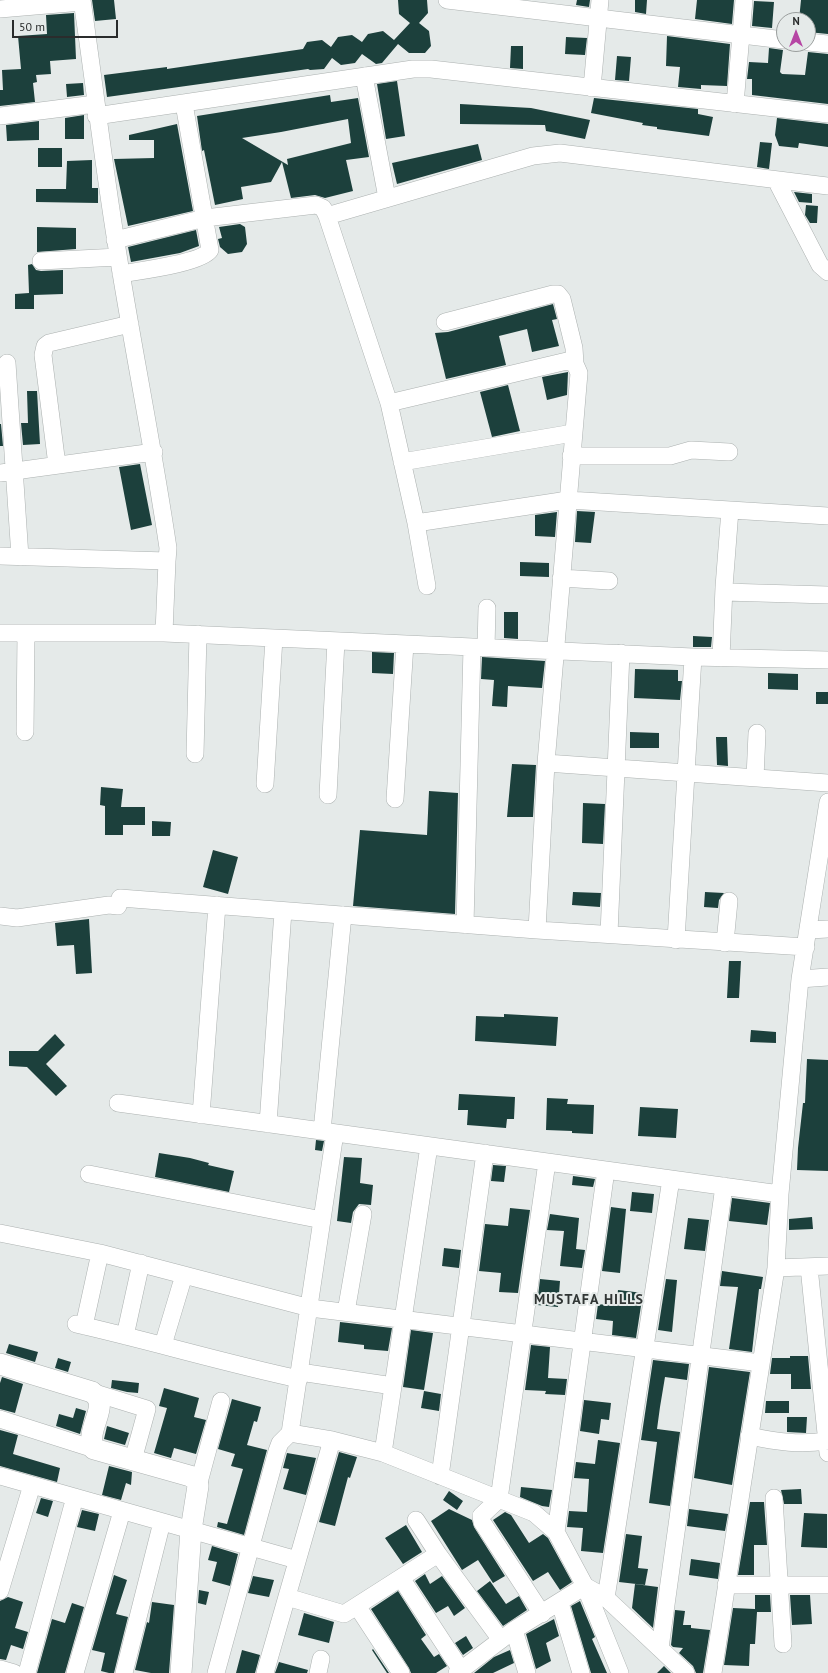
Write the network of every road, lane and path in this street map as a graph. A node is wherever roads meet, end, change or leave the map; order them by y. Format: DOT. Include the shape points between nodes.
graph roads {
  1 [pos="447,0"];
  2 [pos="600,0"];
  3 [pos="744,0"];
  4 [pos="82,1"];
  5 [pos="512,4"];
  6 [pos="0,9"];
  7 [pos="599,18"];
  8 [pos="741,35"];
  9 [pos="776,39"];
  10 [pos="816,43"];
  11 [pos="828,44"];
  12 [pos="364,76"];
  13 [pos="592,88"];
  14 [pos="184,104"];
  15 [pos="735,104"];
  16 [pos="96,110"];
  17 [pos="828,114"];
  18 [pos="0,116"];
  19 [pos="776,180"];
  20 [pos="828,186"];
  21 [pos="387,198"];
  22 [pos="205,218"];
  23 [pos="331,230"];
  24 [pos="115,240"];
  25 [pos="118,258"];
  26 [pos="41,260"];
  27 [pos="828,272"];
  28 [pos="121,274"];
  29 [pos="129,318"];
  30 [pos="445,322"];
  31 [pos="7,363"];
  32 [pos="575,364"];
  33 [pos="389,403"];
  34 [pos="574,434"];
  35 [pos="154,452"];
  36 [pos="729,452"];
  37 [pos="572,456"];
  38 [pos="402,462"];
  39 [pos="57,465"];
  40 [pos="7,472"];
  41 [pos="568,500"];
  42 [pos="730,510"];
  43 [pos="828,516"];
  44 [pos="416,523"];
  45 [pos="0,556"];
  46 [pos="20,557"];
  47 [pos="168,561"];
  48 [pos="561,578"];
  49 [pos="609,581"];
  50 [pos="427,586"];
  51 [pos="724,592"];
  52 [pos="828,595"];
  53 [pos="487,608"];
  54 [pos="0,633"];
  55 [pos="26,633"];
  56 [pos="164,633"];
  57 [pos="198,634"];
  58 [pos="274,638"];
  59 [pos="336,641"];
  60 [pos="405,644"];
  61 [pos="479,647"];
  62 [pos="555,651"];
  63 [pos="621,653"];
  64 [pos="693,657"];
  65 [pos="721,658"];
  66 [pos="828,660"];
  67 [pos="25,732"];
  68 [pos="757,732"];
  69 [pos="195,754"];
  70 [pos="546,763"];
  71 [pos="615,769"];
  72 [pos="687,774"];
  73 [pos="755,778"];
  74 [pos="828,783"];
  75 [pos="265,784"];
  76 [pos="328,795"];
  77 [pos="394,799"];
  78 [pos="828,802"];
  79 [pos="730,900"];
  80 [pos="217,905"];
  81 [pos="284,911"];
  82 [pos="343,915"];
  83 [pos="0,916"];
  84 [pos="465,925"];
  85 [pos="828,929"];
  86 [pos="537,930"];
  87 [pos="809,930"];
  88 [pos="609,934"];
  89 [pos="676,940"];
  90 [pos="724,943"];
  91 [pos="806,947"];
  92 [pos="828,977"];
  93 [pos="800,979"];
  94 [pos="118,1103"];
  95 [pos="201,1115"];
  96 [pos="268,1124"];
  97 [pos="329,1132"];
  98 [pos="429,1146"];
  99 [pos="485,1154"];
  100 [pos="547,1162"];
  101 [pos="606,1170"];
  102 [pos="89,1174"];
  103 [pos="671,1179"];
  104 [pos="724,1186"];
  105 [pos="780,1194"];
  106 [pos="363,1214"];
  107 [pos="322,1220"];
  108 [pos="0,1233"];
  109 [pos="100,1253"];
  110 [pos="141,1264"];
  111 [pos="828,1266"];
  112 [pos="809,1267"];
  113 [pos="776,1268"];
  114 [pos="184,1275"];
  115 [pos="310,1308"];
  116 [pos="346,1312"];
  117 [pos="404,1318"];
  118 [pos="461,1326"];
  119 [pos="522,1333"];
  120 [pos="125,1336"];
  121 [pos="582,1341"];
  122 [pos="163,1345"];
  123 [pos="644,1348"];
  124 [pos="699,1355"];
  125 [pos="761,1363"];
  126 [pos="0,1364"];
  127 [pos="299,1376"];
  128 [pos="393,1386"];
  129 [pos="92,1392"];
  130 [pos="221,1401"];
  131 [pos="0,1419"];
  132 [pos="290,1433"];
  133 [pos="750,1436"];
  134 [pos="332,1440"];
  135 [pos="828,1445"];
  136 [pos="94,1449"];
  137 [pos="383,1453"];
  138 [pos="133,1460"];
  139 [pos="0,1476"];
  140 [pos="440,1476"];
  141 [pos="32,1485"];
  142 [pos="198,1486"];
  143 [pos="75,1497"];
  144 [pos="774,1498"];
  145 [pos="499,1499"];
  146 [pos="122,1511"];
  147 [pos="416,1520"];
  148 [pos="162,1522"];
  149 [pos="191,1530"];
  150 [pos="556,1532"];
  151 [pos="250,1547"];
  152 [pos="438,1554"];
  153 [pos="297,1560"];
  154 [pos="401,1578"];
  155 [pos="726,1585"];
  156 [pos="780,1585"];
  157 [pos="828,1585"];
  158 [pos="585,1586"];
  159 [pos="0,1591"];
  160 [pos="287,1597"];
  161 [pos="606,1598"];
  162 [pos="560,1603"];
  163 [pos="357,1606"];
  164 [pos="542,1614"];
  165 [pos="508,1635"];
  166 [pos="782,1644"];
  167 [pos="660,1648"];
  168 [pos="0,1669"];
  169 [pos="459,1672"];
  170 [pos="14,1673"];
  171 [pos="27,1673"];
  172 [pos="75,1673"];
  173 [pos="124,1673"];
  174 [pos="181,1673"];
  175 [pos="216,1673"];
  176 [pos="265,1673"];
  177 [pos="401,1673"];
  178 [pos="527,1673"];
  179 [pos="581,1673"];
  180 [pos="620,1673"];
  181 [pos="686,1673"];
  182 [pos="713,1673"];
  1 -- 5 [label="street"];
  2 -- 7 [label="street"];
  3 -- 8 [label="street"];
  4 -- 6 [label="street"];
  4 -- 16 [label="street"];
  5 -- 7 [label="street"];
  7 -- 8 [label="street"];
  7 -- 13 [label="street"];
  8 -- 9 [label="street"];
  8 -- 15 [label="street"];
  10 -- 11 [label="street"];
  12 -- 13 [label="street" via="431,69"];
  12 -- 14 [label="street"];
  12 -- 21 [label="street"];
  13 -- 15 [label="street"];
  14 -- 16 [label="street"];
  14 -- 22 [label="street"];
  15 -- 17 [label="street"];
  16 -- 18 [label="street"];
  16 -- 24 [label="street"];
  19 -- 20 [label="street"];
  19 -- 21 [label="street" via="560,153 533,156"];
  19 -- 27 [label="street" via="820,266"];
  21 -- 23 [label="street"];
  22 -- 23 [label="street" via="316,205 323,208"];
  22 -- 24 [label="street"];
  22 -- 28 [label="street" via="210,250 208,255 188,262"];
  23 -- 33 [label="street"];
  24 -- 25 [label="street"];
  25 -- 26 [label="street"];
  25 -- 28 [label="street"];
  28 -- 29 [label="street"];
  29 -- 35 [label="street"];
  29 -- 39 [label="street" via="45,346 43,355"];
  30 -- 32 [label="street" via="558,294 562,299 574,348"];
  31 -- 40 [label="street"];
  32 -- 33 [label="street" via="566,361"];
  32 -- 34 [label="street" via="579,373"];
  33 -- 38 [label="street"];
  34 -- 37 [label="street"];
  34 -- 38 [label="street"];
  35 -- 39 [label="street"];
  35 -- 47 [label="street"];
  36 -- 37 [label="street" via="692,450 670,456"];
  37 -- 41 [label="street"];
  38 -- 44 [label="street"];
  39 -- 40 [label="street"];
  40 -- 46 [label="street"];
  41 -- 42 [label="street"];
  41 -- 44 [label="street"];
  41 -- 48 [label="street"];
  42 -- 43 [label="street"];
  42 -- 51 [label="street"];
  44 -- 50 [label="street"];
  45 -- 46 [label="street"];
  46 -- 47 [label="street"];
  47 -- 56 [label="street"];
  48 -- 49 [label="street"];
  48 -- 62 [label="street"];
  51 -- 52 [label="street"];
  51 -- 65 [label="street"];
  53 -- 61 [label="street"];
  54 -- 55 [label="street"];
  55 -- 56 [label="street"];
  55 -- 67 [label="street"];
  56 -- 57 [label="street"];
  57 -- 58 [label="street"];
  57 -- 69 [label="street"];
  58 -- 59 [label="street"];
  58 -- 75 [label="street"];
  59 -- 60 [label="street"];
  59 -- 76 [label="street"];
  60 -- 61 [label="street"];
  60 -- 77 [label="street"];
  61 -- 62 [label="street"];
  61 -- 84 [label="street"];
  62 -- 63 [label="street"];
  62 -- 70 [label="street"];
  63 -- 64 [label="street"];
  63 -- 71 [label="street"];
  64 -- 65 [label="street"];
  64 -- 72 [label="street"];
  65 -- 66 [label="street"];
  68 -- 73 [label="street"];
  70 -- 71 [label="street"];
  70 -- 86 [label="street"];
  71 -- 72 [label="street"];
  71 -- 88 [label="street"];
  72 -- 73 [label="street"];
  72 -- 89 [label="street"];
  73 -- 74 [label="street"];
  78 -- 87 [label="street"];
  79 -- 90 [label="street"];
  80 -- 81 [label="street"];
  80 -- 83 [label="street" via="119,902 17,918"];
  80 -- 95 [label="street"];
  81 -- 82 [label="street"];
  81 -- 96 [label="street"];
  82 -- 84 [label="street"];
  82 -- 97 [label="street"];
  84 -- 86 [label="street"];
  85 -- 87 [label="street"];
  86 -- 88 [label="street"];
  87 -- 91 [label="street"];
  88 -- 89 [label="street"];
  89 -- 90 [label="street"];
  90 -- 91 [label="street"];
  91 -- 93 [label="street"];
  92 -- 93 [label="street"];
  93 -- 105 [label="street"];
  94 -- 95 [label="street"];
  95 -- 96 [label="street"];
  96 -- 97 [label="street"];
  97 -- 98 [label="street"];
  97 -- 107 [label="street"];
  98 -- 99 [label="street"];
  98 -- 117 [label="street"];
  99 -- 100 [label="street"];
  99 -- 118 [label="street"];
  100 -- 101 [label="street"];
  100 -- 119 [label="street"];
  101 -- 103 [label="street"];
  101 -- 121 [label="street"];
  102 -- 107 [label="street"];
  103 -- 104 [label="street"];
  103 -- 123 [label="street"];
  104 -- 105 [label="street"];
  104 -- 124 [label="street"];
  105 -- 113 [label="street"];
  106 -- 116 [label="street"];
  107 -- 115 [label="street"];
  108 -- 109 [label="street"];
  109 -- 110 [label="street"];
  109 -- 120 [label="street" via="80,1325"];
  110 -- 114 [label="street"];
  110 -- 120 [label="street"];
  111 -- 112 [label="street"];
  112 -- 113 [label="street"];
  112 -- 135 [label="street"];
  113 -- 125 [label="street"];
  114 -- 115 [label="street"];
  114 -- 122 [label="street"];
  115 -- 116 [label="street"];
  115 -- 127 [label="street"];
  116 -- 117 [label="street"];
  117 -- 118 [label="street"];
  117 -- 128 [label="street"];
  118 -- 119 [label="street"];
  118 -- 140 [label="street"];
  119 -- 121 [label="street"];
  119 -- 145 [label="street"];
  120 -- 122 [label="street"];
  121 -- 123 [label="street"];
  121 -- 150 [label="street"];
  122 -- 127 [label="street" via="235,1365"];
  123 -- 124 [label="street"];
  123 -- 161 [label="street"];
  124 -- 125 [label="street"];
  124 -- 167 [label="street"];
  125 -- 133 [label="street"];
  126 -- 129 [label="street"];
  127 -- 128 [label="street"];
  127 -- 132 [label="street"];
  128 -- 137 [label="street"];
  129 -- 136 [label="street" via="99,1397 101,1403 90,1438"];
  129 -- 138 [label="street" via="147,1409"];
  130 -- 142 [label="street"];
  131 -- 136 [label="street"];
  132 -- 134 [label="street"];
  132 -- 151 [label="street" via="276,1451"];
  133 -- 135 [label="street" via="780,1443"];
  133 -- 155 [label="street"];
  134 -- 137 [label="street"];
  134 -- 153 [label="street"];
  136 -- 138 [label="street"];
  137 -- 140 [label="street"];
  138 -- 142 [label="street" via="190,1476 196,1479"];
  139 -- 141 [label="street"];
  140 -- 145 [label="street"];
  141 -- 143 [label="street"];
  141 -- 159 [label="street"];
  142 -- 149 [label="street"];
  143 -- 146 [label="street"];
  143 -- 171 [label="street"];
  144 -- 156 [label="street"];
  145 -- 150 [label="street" via="534,1513"];
  145 -- 164 [label="street" via="483,1512 482,1522"];
  146 -- 148 [label="street"];
  146 -- 172 [label="street"];
  147 -- 152 [label="street"];
  148 -- 149 [label="street"];
  148 -- 173 [label="street"];
  149 -- 151 [label="street"];
  149 -- 174 [label="street"];
  150 -- 158 [label="street"];
  151 -- 153 [label="street"];
  151 -- 175 [label="street"];
  152 -- 154 [label="street"];
  152 -- 165 [label="street"];
  153 -- 160 [label="street"];
  154 -- 163 [label="street"];
  154 -- 169 [label="street"];
  155 -- 156 [label="street"];
  155 -- 182 [label="street"];
  156 -- 157 [label="street"];
  156 -- 166 [label="street"];
  158 -- 161 [label="street"];
  158 -- 162 [label="street"];
  158 -- 180 [label="street"];
  160 -- 163 [label="street" via="344,1614"];
  160 -- 176 [label="street"];
  161 -- 167 [label="street"];
  162 -- 164 [label="street"];
  162 -- 179 [label="street"];
  163 -- 177 [label="street"];
  164 -- 165 [label="street"];
  165 -- 169 [label="street"];
  165 -- 178 [label="street"];
  167 -- 181 [label="street"];
  168 -- 170 [label="street"];
}
